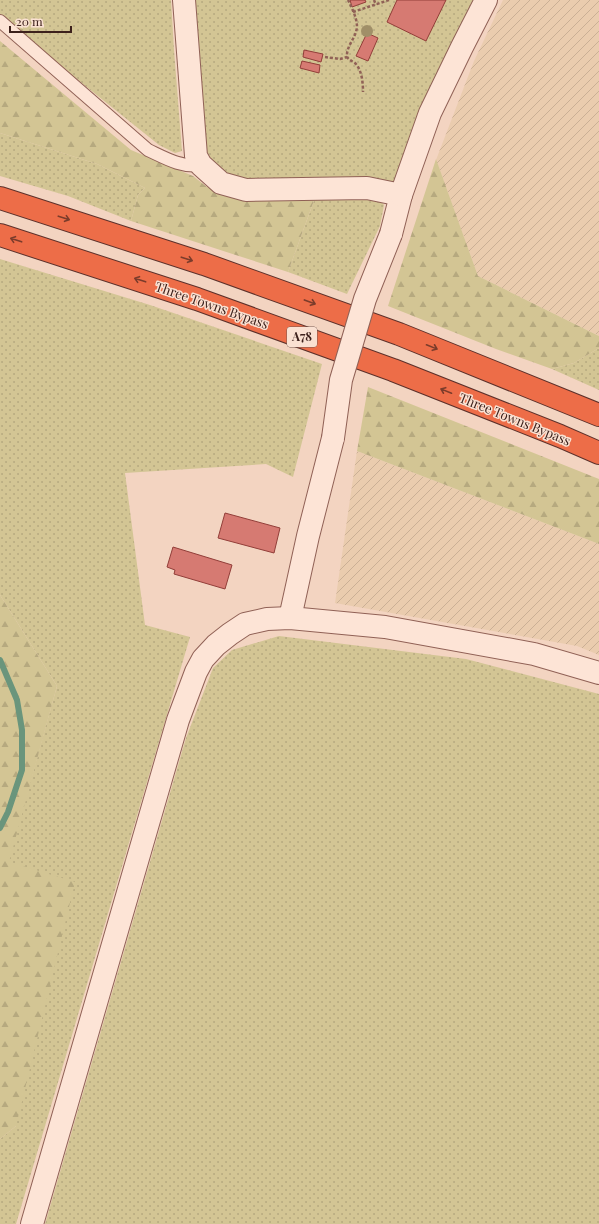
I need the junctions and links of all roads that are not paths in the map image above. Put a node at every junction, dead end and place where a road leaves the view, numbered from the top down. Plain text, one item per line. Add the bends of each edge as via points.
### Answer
1 (184, 0) edge
2 (486, 0) edge
3 (0, 21) edge
4 (201, 165) junction
5 (401, 195) junction
6 (0, 198) edge
7 (0, 235) edge
8 (599, 415) edge
9 (599, 453) edge
10 (290, 618) junction
11 (599, 673) edge
12 (32, 1224) edge

1 - 4 street via 196,156
2 - 5 street via 430,113
3 - 4 lane via 148,150 172,161 192,166
4 - 5 street via 221,183 246,190 367,188
5 - 10 street, bridge via 391,234 365,299 343,373 333,438
6 -> 8 highway via 204,264 399,334
9 -> 7 highway, Three Towns Bypass / A78 via 393,370 197,299
10 - 11 street via 385,627 534,654
10 - 12 street via 267,619 245,624 216,645 203,659 196,672 176,728

